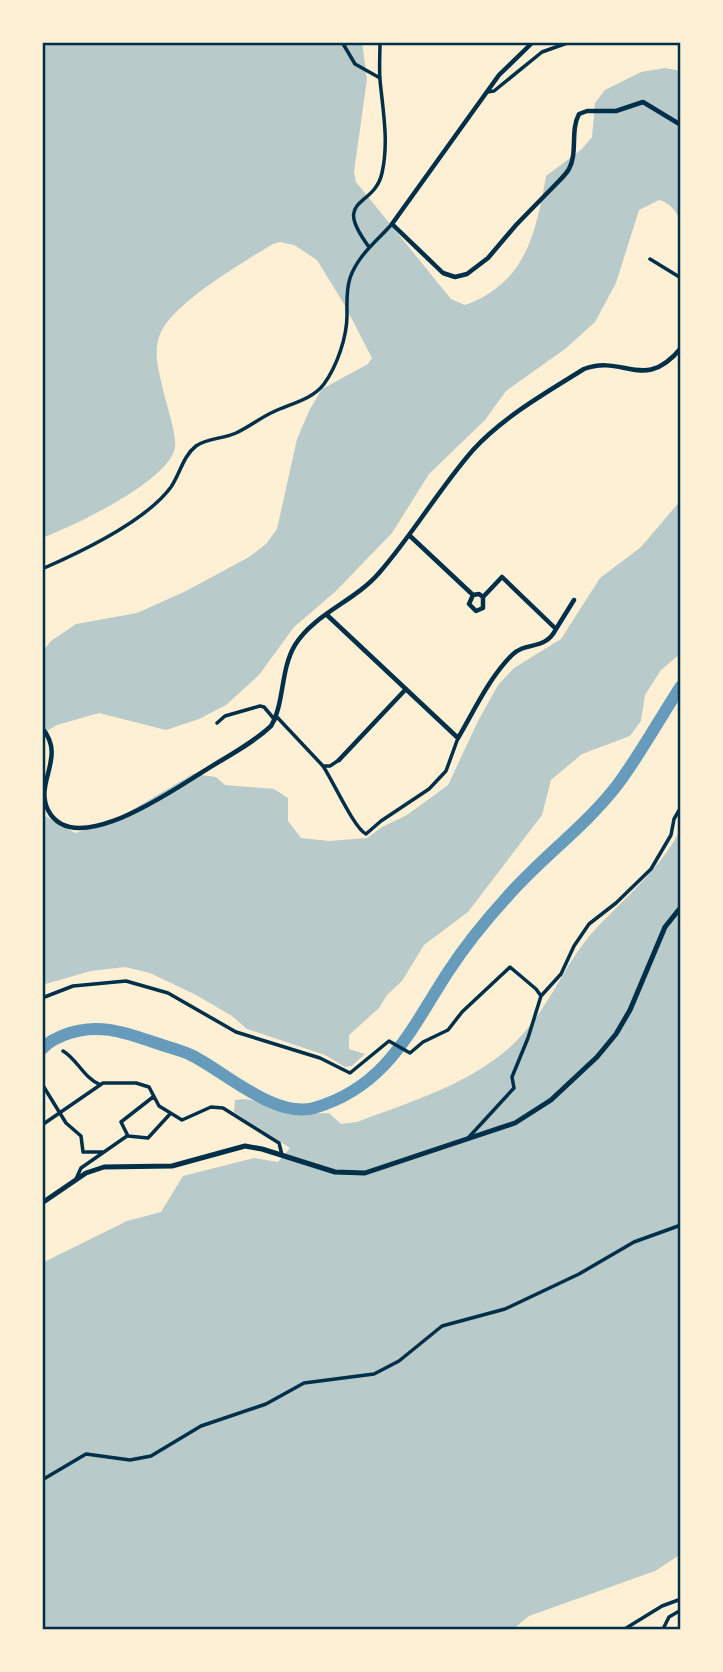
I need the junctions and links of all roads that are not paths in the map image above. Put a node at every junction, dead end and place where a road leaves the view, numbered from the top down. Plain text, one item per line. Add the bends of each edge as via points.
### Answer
1 (342, 42) edge
2 (380, 42) edge
3 (533, 42) edge
4 (570, 42) edge
5 (380, 78) junction
6 (487, 92) junction
7 (681, 125) edge
8 (392, 224) junction
9 (369, 247) junction
10 (650, 259) dead end
11 (681, 278) edge
12 (681, 348) edge
13 (409, 536) junction
14 (42, 569) edge
15 (473, 595) junction
16 (482, 597) junction
17 (574, 600) dead end
18 (327, 615) junction
19 (556, 629) junction
20 (406, 689) junction
21 (275, 718) junction
22 (217, 723) dead end
23 (42, 728) edge
24 (458, 738) junction
25 (339, 760) joint
26 (323, 766) junction
27 (681, 807) edge
28 (681, 907) edge
29 (541, 996) junction
30 (42, 998) edge
31 (63, 1051) dead end
32 (42, 1084) edge
33 (100, 1084) junction
34 (153, 1097) junction
35 (60, 1112) junction
36 (171, 1113) junction
37 (42, 1125) edge
38 (127, 1135) junction
39 (468, 1139) junction
40 (103, 1152) junction
41 (282, 1155) junction
42 (76, 1179) junction
43 (42, 1203) edge
44 (681, 1225) edge
45 (42, 1480) edge
46 (681, 1599) edge
47 (681, 1610) edge
48 (624, 1630) edge
49 (665, 1630) edge

1 - 5 street via 355,64
2 - 5 street
3 - 6 street
4 - 6 street via 542,52
5 - 9 street via 386,138 382,177 357,205 354,215 356,228
6 - 8 street
7 - 8 street via 643,102 616,111 579,114 568,170 488,258 467,274 443,273
8 - 9 street
9 - 14 street via 351,275 345,332 336,362 321,387 235,434 195,447 171,487 148,510
10 - 11 street
12 - 13 street via 671,361 653,370 599,365 584,369 517,413 472,451
13 - 15 street
13 - 18 street via 369,584
15 - 16 street
15 - 16 street via 469,604 476,611 484,608
16 - 19 street via 502,577
17 - 19 street
18 - 20 street
18 - 21 street via 303,634 290,653
19 - 24 street via 546,642 511,656
20 - 24 street
20 - 25 street
21 - 22 street via 260,706 225,716
21 - 23 street via 265,732 155,801 122,818 83,828 60,822 47,808 45,790 52,750
21 - 26 street
24 - 26 street via 446,771 429,789 366,834
25 - 26 street
27 - 29 street via 651,869 589,925 561,974
28 - 39 main road via 665,927 623,1023 597,1057 534,1112
29 - 30 street via 510,967 448,1030 410,1053 391,1041 350,1073 320,1058 236,1032 168,993 126,981 74,986
29 - 39 street via 512,1077 514,1088
31 - 33 street
32 - 35 street
33 - 34 street via 143,1085 151,1089
33 - 35 street
34 - 36 street
34 - 38 street via 121,1122
35 - 37 street
35 - 40 street via 81,1136 83,1152
36 - 38 street via 148,1138
36 - 41 street via 184,1120 211,1107 223,1108 279,1143
38 - 40 street
39 - 41 main road via 354,1174
40 - 42 street via 81,1168
41 - 42 main road via 246,1146 172,1166 104,1167
42 - 43 main road
44 - 45 street via 634,1242 505,1309 442,1326 400,1361 374,1374 304,1383 266,1404 201,1426 150,1456 130,1460 86,1454
46 - 48 street
47 - 49 street via 669,1617

